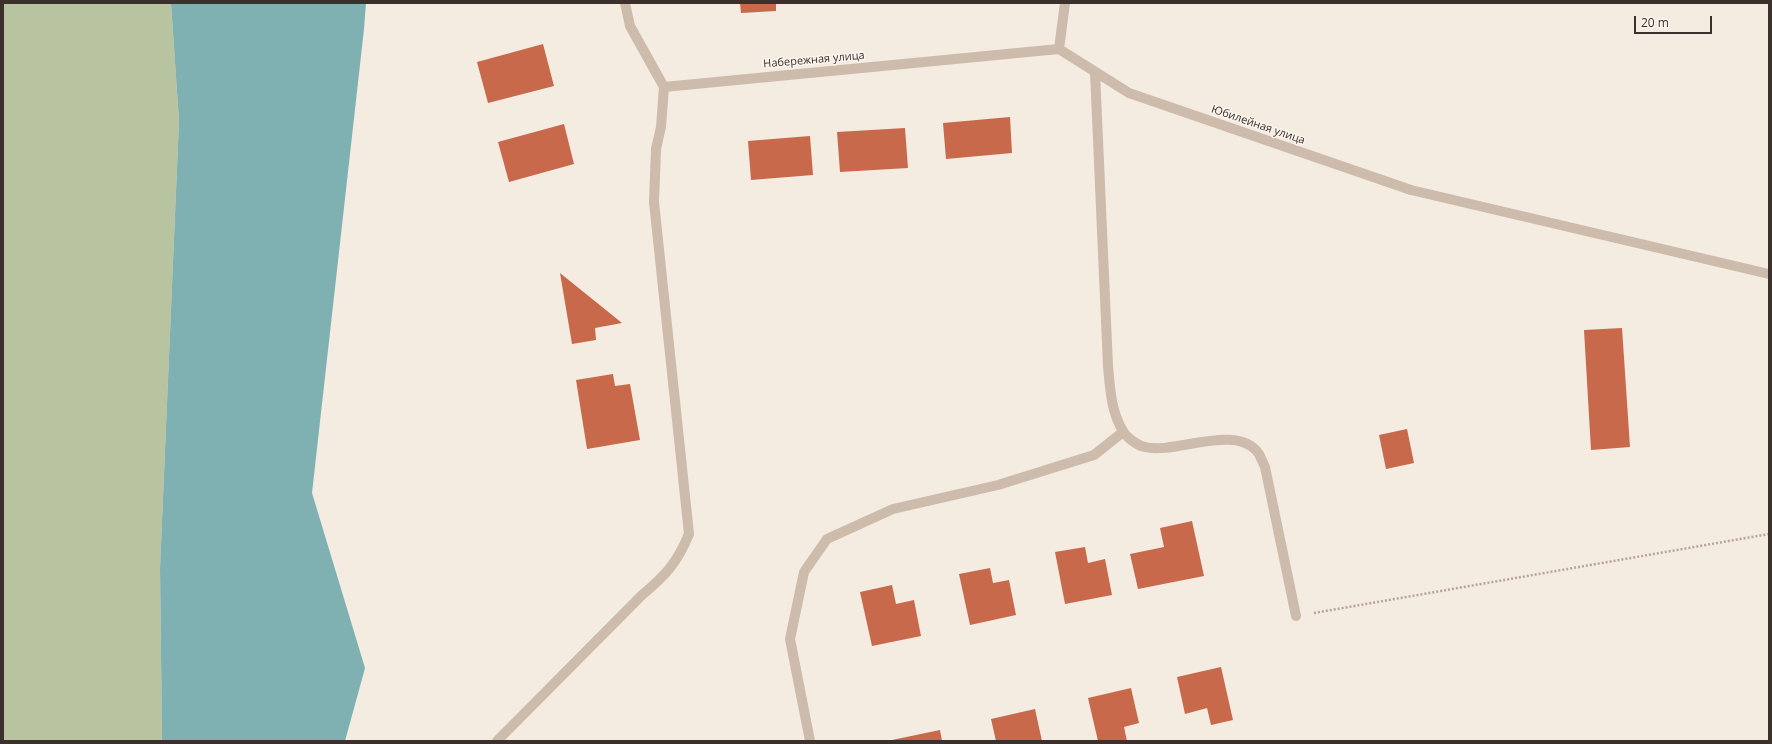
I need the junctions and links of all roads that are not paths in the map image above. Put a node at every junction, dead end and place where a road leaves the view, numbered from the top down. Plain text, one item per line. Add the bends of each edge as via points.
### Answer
1 (625, 3) edge
2 (1065, 3) edge
3 (1059, 49) junction
4 (1095, 72) junction
5 (664, 88) junction
6 (1769, 274) edge
7 (1123, 432) junction
8 (1296, 616) road end
9 (497, 741) edge
10 (810, 741) edge

1 - 5 street via 630,26
2 - 3 street
3 - 4 street, Юбилейная улица
3 - 5 street, Набережная улица
4 - 6 street, Юбилейная улица via 1129,93 1411,190
4 - 7 street via 1108,366 1111,396
5 - 9 street via 661,127 656,149 654,202 689,534 681,553 665,576 642,595
7 - 8 street via 1144,447 1158,448 1235,440 1248,444 1258,453 1265,467
7 - 10 street via 1094,455 998,485 894,509 827,539 804,572 790,639

